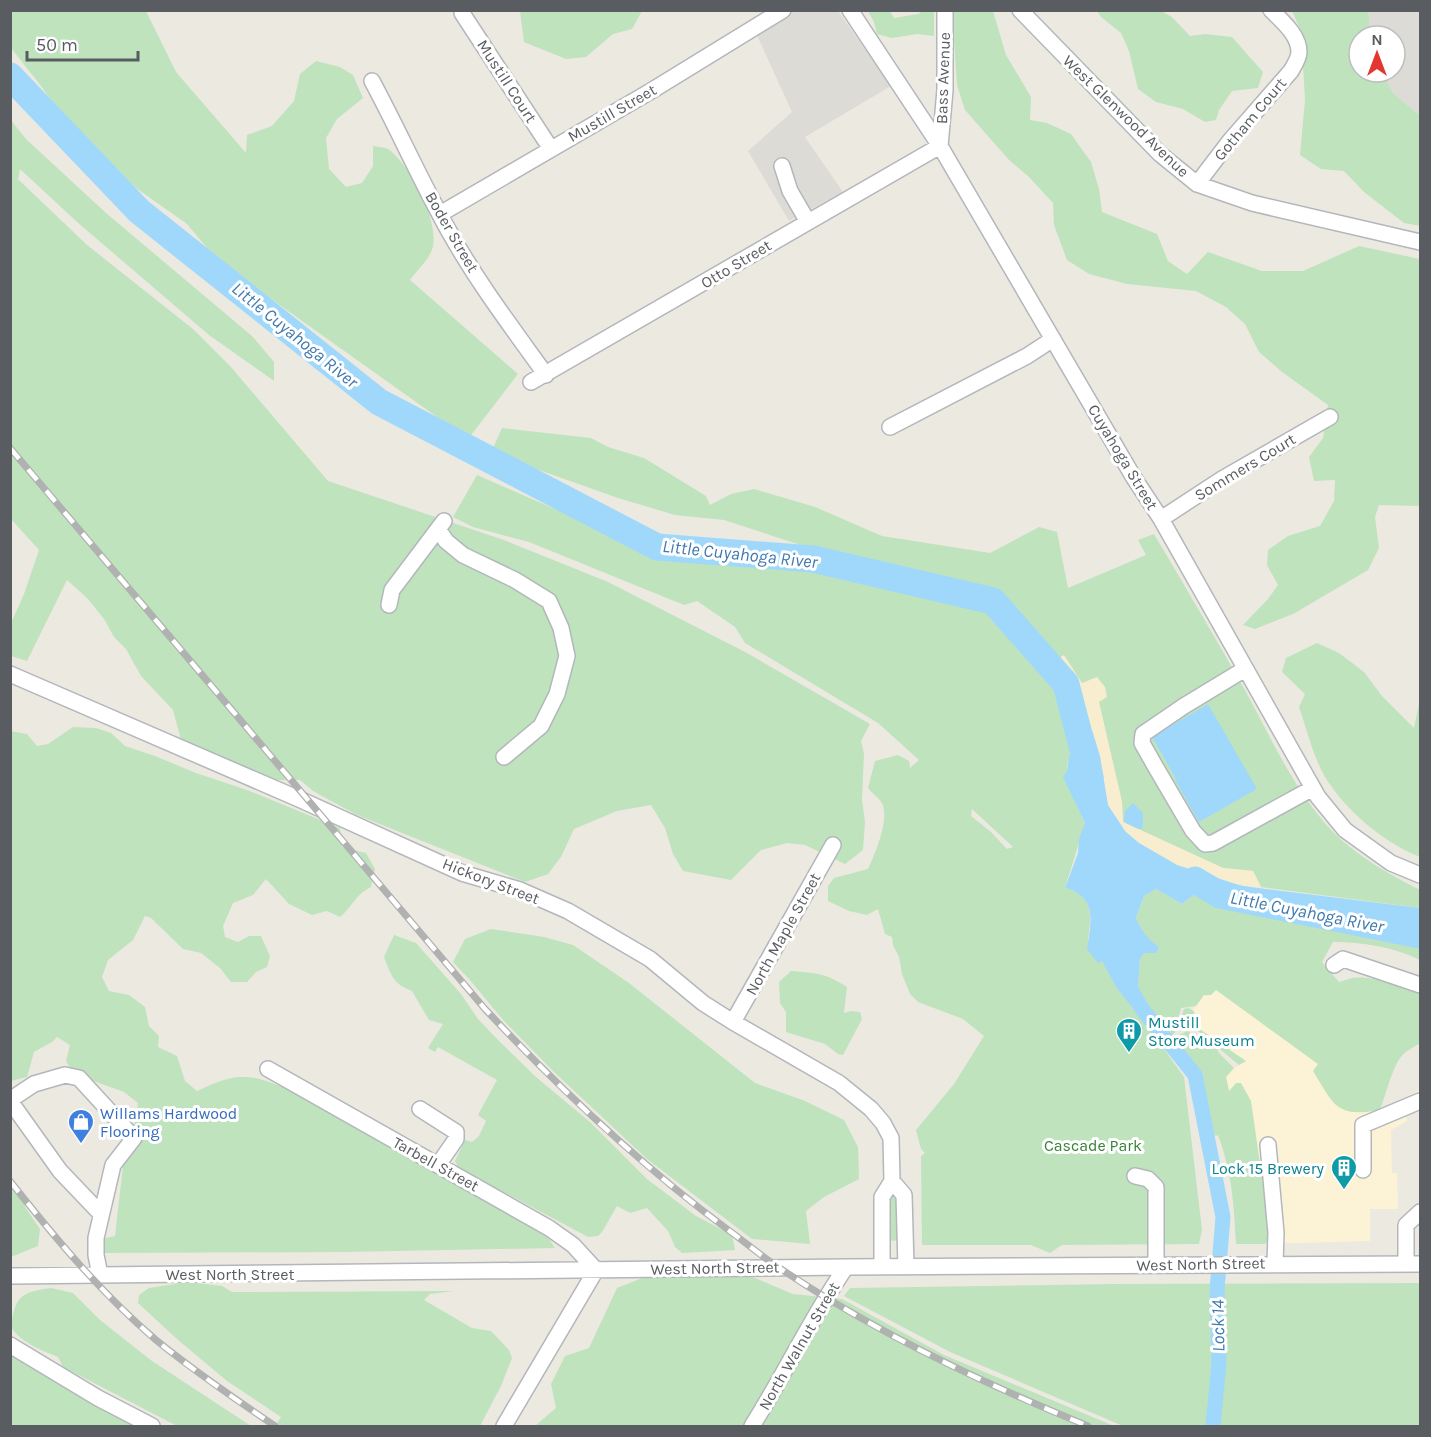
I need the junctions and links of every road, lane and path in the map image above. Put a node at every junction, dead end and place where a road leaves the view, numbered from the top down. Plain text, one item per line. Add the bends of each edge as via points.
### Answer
1 (783, 10) edge
2 (850, 10) edge
3 (945, 10) edge
4 (1020, 10) edge
5 (1271, 10) edge
6 (462, 14) dead end
7 (372, 81) dead end
8 (940, 146) junction
9 (551, 149) junction
10 (782, 166) dead end
11 (1197, 184) junction
12 (440, 214) junction
13 (808, 222) junction
14 (1420, 242) edge
15 (1053, 339) junction
16 (546, 375) junction
17 (531, 382) dead end
18 (1330, 417) dead end
19 (890, 428) dead end
20 (1161, 519) junction
21 (389, 605) dead end
22 (1245, 669) junction
23 (10, 674) edge
24 (504, 757) dead end
25 (1313, 788) junction
26 (833, 845) dead end
27 (1420, 875) edge
28 (1334, 965) dead end
29 (1420, 985) edge
30 (733, 1022) junction
31 (268, 1069) dead end
32 (10, 1100) edge
33 (1420, 1101) edge
34 (420, 1108) dead end
35 (1268, 1145) dead end
36 (438, 1165) junction
37 (1363, 1170) dead end
38 (1135, 1176) dead end
39 (892, 1181) junction
40 (1420, 1212) edge
41 (101, 1214) junction
42 (1275, 1264) junction
43 (1413, 1264) edge
44 (1156, 1265) junction
45 (846, 1267) junction
46 (882, 1267) junction
47 (906, 1267) junction
48 (596, 1270) junction
49 (100, 1275) junction
50 (11, 1276) edge
51 (10, 1345) edge
52 (152, 1426) edge
53 (504, 1426) edge
54 (752, 1426) edge

1 - 9 street, Mustill Street
2 - 8 street, Cuyahoga Street
3 - 8 street, Bass Avenue
4 - 11 street, West Glenwood Avenue via 1160,154
5 - 11 street, Gotham Court via 1294,37 1299,51 1291,71
6 - 9 street, Mustill Court
7 - 12 street, Boder Street
8 - 13 street, Otto Street
8 - 15 street, Cuyahoga Street
9 - 12 street, Mustill Street
10 - 13 street via 790,191
11 - 14 street, West Glenwood Avenue via 1252,203
12 - 16 street, Boder Street via 492,299
13 - 16 street, Otto Street
15 - 19 street
15 - 20 street, Cuyahoga Street
16 - 17 street, Otto Street
18 - 20 street, Sommers Court
20 - 22 street, Cuyahoga Street
21 - 24 street via 392,590 441,525 446,541 463,555 549,601 561,628 567,656 557,694 541,726
22 - 25 street, Cuyahoga Street
22 - 25 street via 1143,734 1142,743 1193,831 1205,844
23 - 30 street, Hickory Street via 462,873 520,890 568,911 650,959 703,1003
25 - 27 street, Cuyahoga Street via 1345,830 1391,863
26 - 30 street, North Maple Street
28 - 29 street via 1343,959
30 - 39 street, Hickory Street via 839,1083 871,1109 891,1138
31 - 36 street, Tarbell Street
32 - 41 street via 60,1171
32 - 41 street via 34,1084 65,1075 79,1078 134,1138 113,1165
33 - 37 street via 1363,1125
34 - 36 street via 456,1132 456,1139
35 - 42 street
36 - 48 street, Tarbell Street via 549,1228 573,1245
38 - 44 street via 1148,1179 1156,1187
39 - 46 street, Hickory Street via 882,1197
39 - 47 street, Hickory Street via 904,1195
40 - 43 street via 1406,1226
41 - 49 street via 96,1238
42 - 43 street, West North Street
42 - 44 street, West North Street
44 - 47 street, West North Street
45 - 46 street, West North Street
45 - 48 street, West North Street
45 - 54 street, North Walnut Street
46 - 47 street, West North Street
48 - 49 street, West North Street
48 - 53 street
49 - 50 street, West North Street
51 - 52 street

